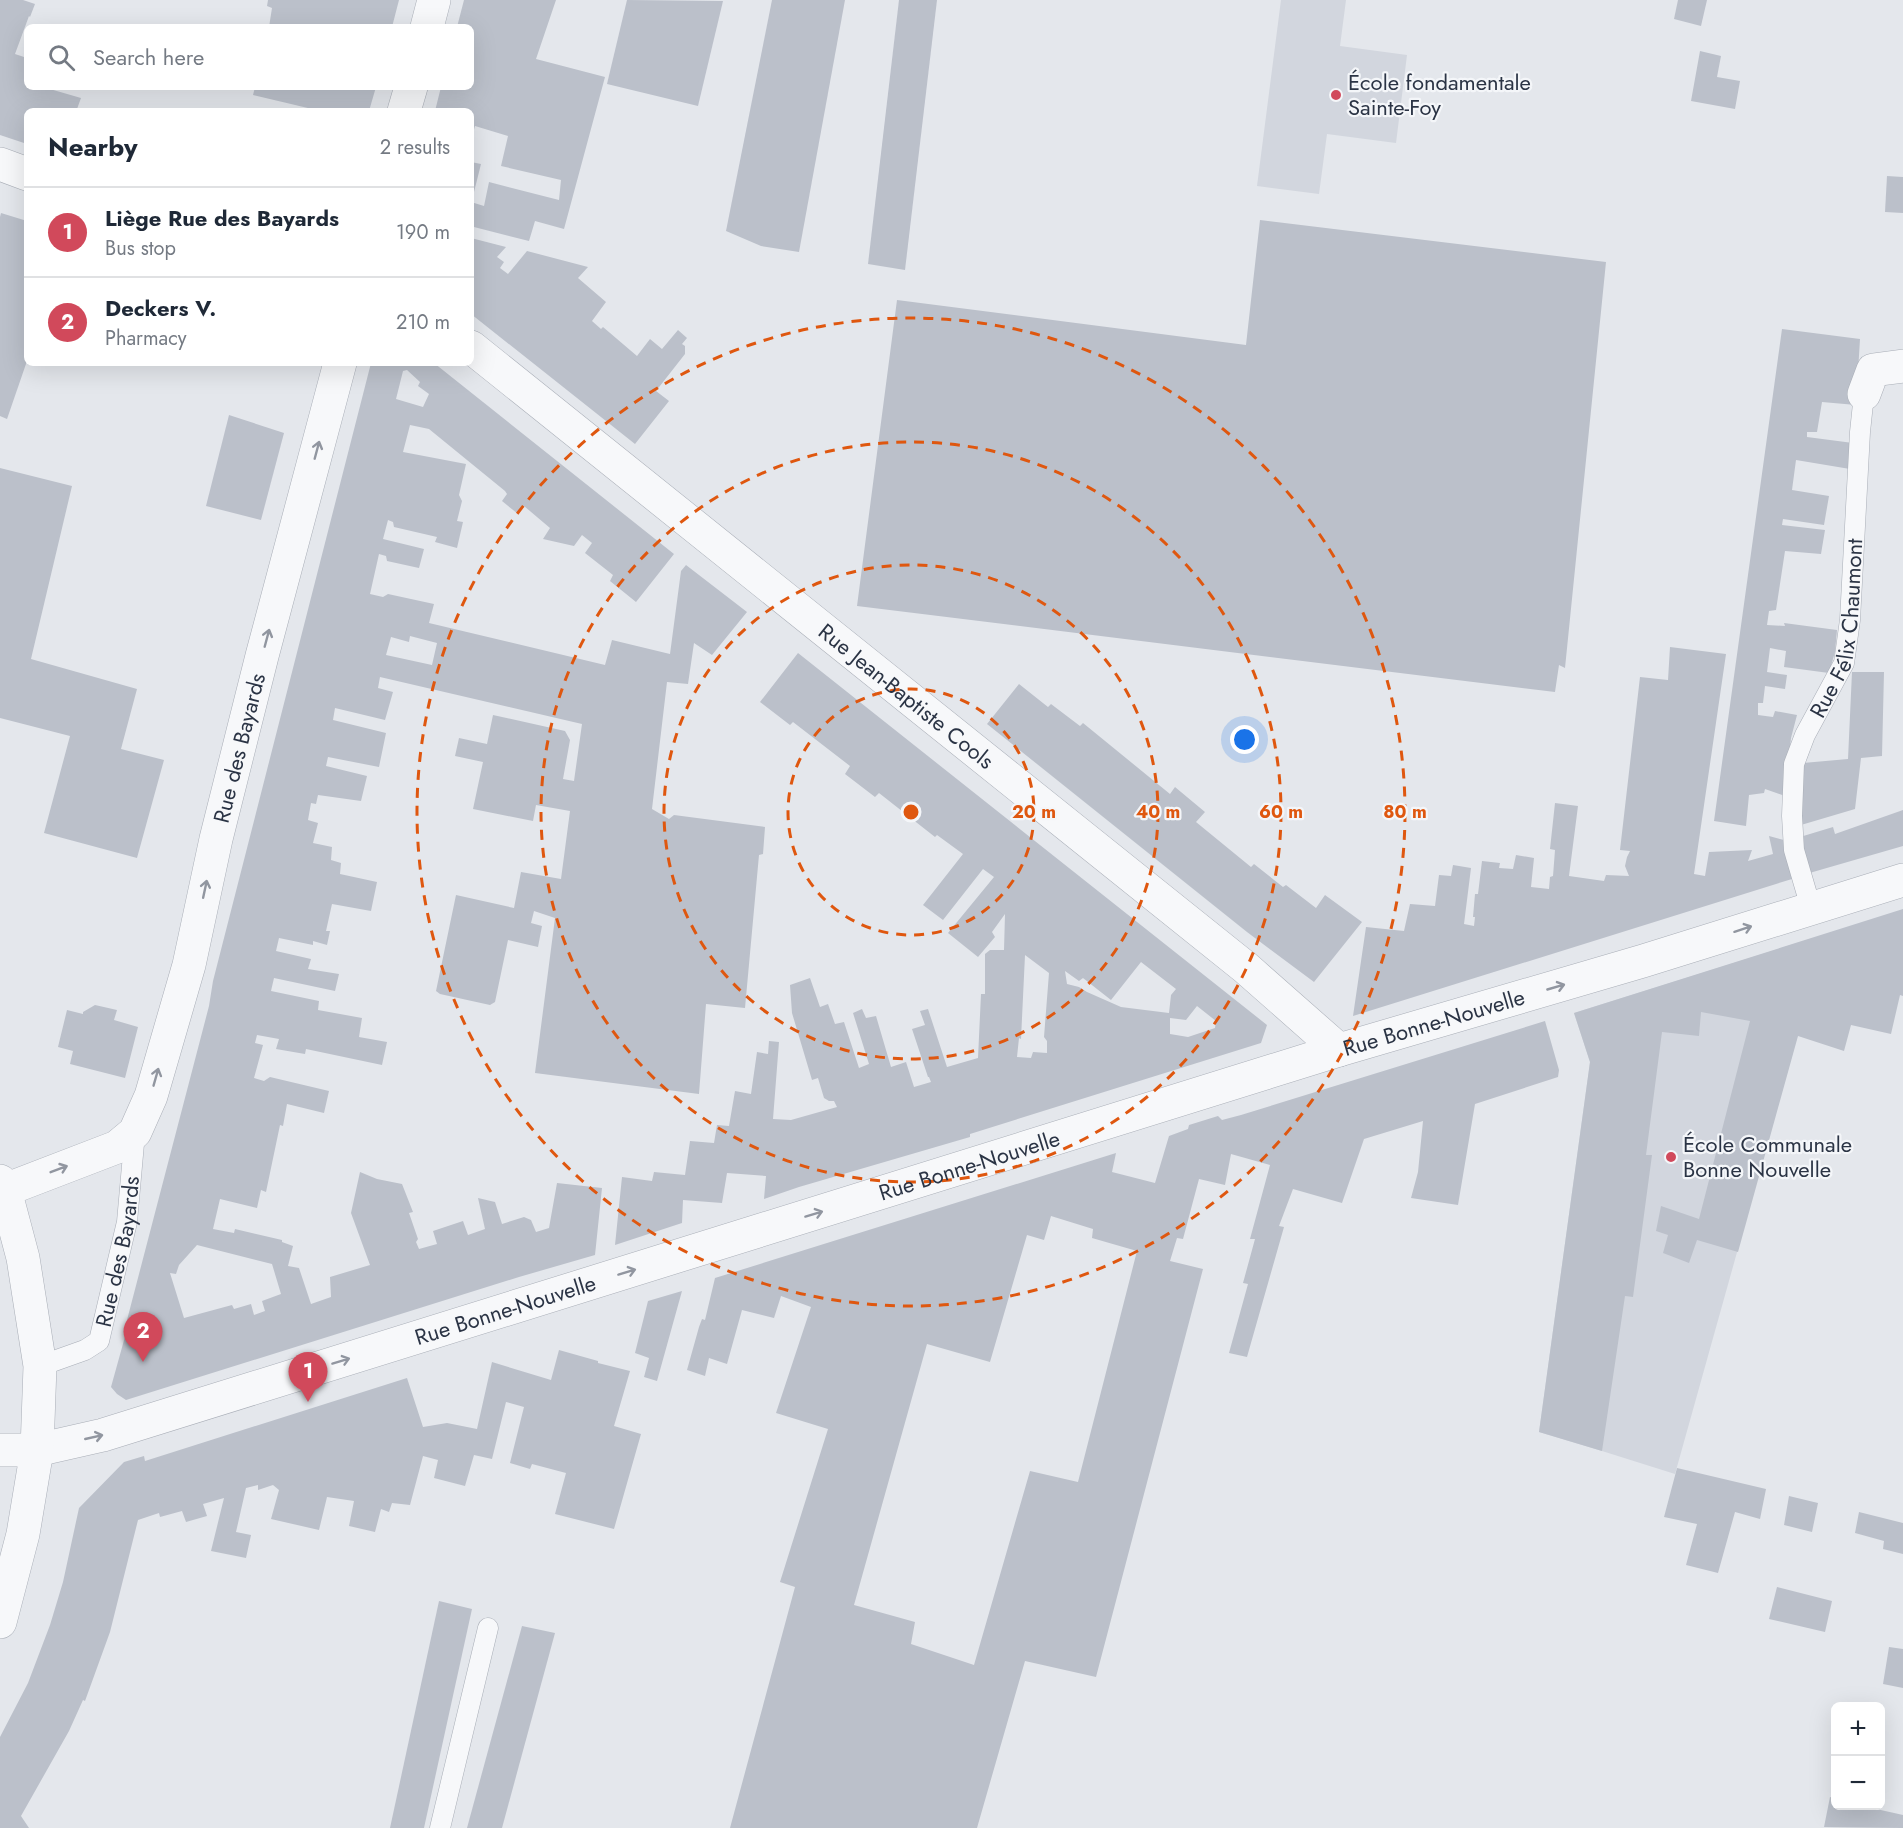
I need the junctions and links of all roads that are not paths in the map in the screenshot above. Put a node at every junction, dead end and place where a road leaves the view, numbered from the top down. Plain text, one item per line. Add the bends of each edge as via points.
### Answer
1 (434, 0) edge
2 (428, 24) edge
3 (410, 90) edge
4 (405, 108) edge
5 (0, 164) edge
6 (24, 173) edge
7 (474, 349) edge
8 (339, 366) edge
9 (1903, 366) edge
10 (1864, 394) joint
11 (1903, 880) edge
12 (1812, 908) junction
13 (1339, 1050) junction
14 (135, 1132) junction
15 (2, 1185) edge
16 (40, 1366) junction
17 (0, 1450) edge
18 (37, 1450) junction
19 (0, 1622) edge
20 (488, 1628) dead end
21 (440, 1828) edge

1 - 2 street
3 - 4 street
5 - 6 street
7 - 13 street, Rue Jean-Baptiste Cools via 1246,968
14 -> 8 street, Rue des Bayards via 151,1096 189,965 225,805
9 - 10 street, Rue Félix Chaumont via 1874,370
10 - 12 lane, Rue Félix Chaumont via 1844,663 1805,735 1794,764 1794,850
11 - 12 street, Rue Bonne-Nouvelle
13 -> 12 street, Rue Bonne-Nouvelle
18 -> 13 street, Rue Bonne-Nouvelle via 114,1432
15 -> 14 street, Rue des Bayards via 117,1147
14 - 16 lane, Rue des Bayards via 127,1222 99,1341
15 - 16 street, Rue des Bayards via 23,1258
16 - 18 street, Rue des Bayards
17 - 18 street, Rue Bonne-Nouvelle
18 - 19 street, Rue des Bayards via 23,1534
20 - 21 lane

